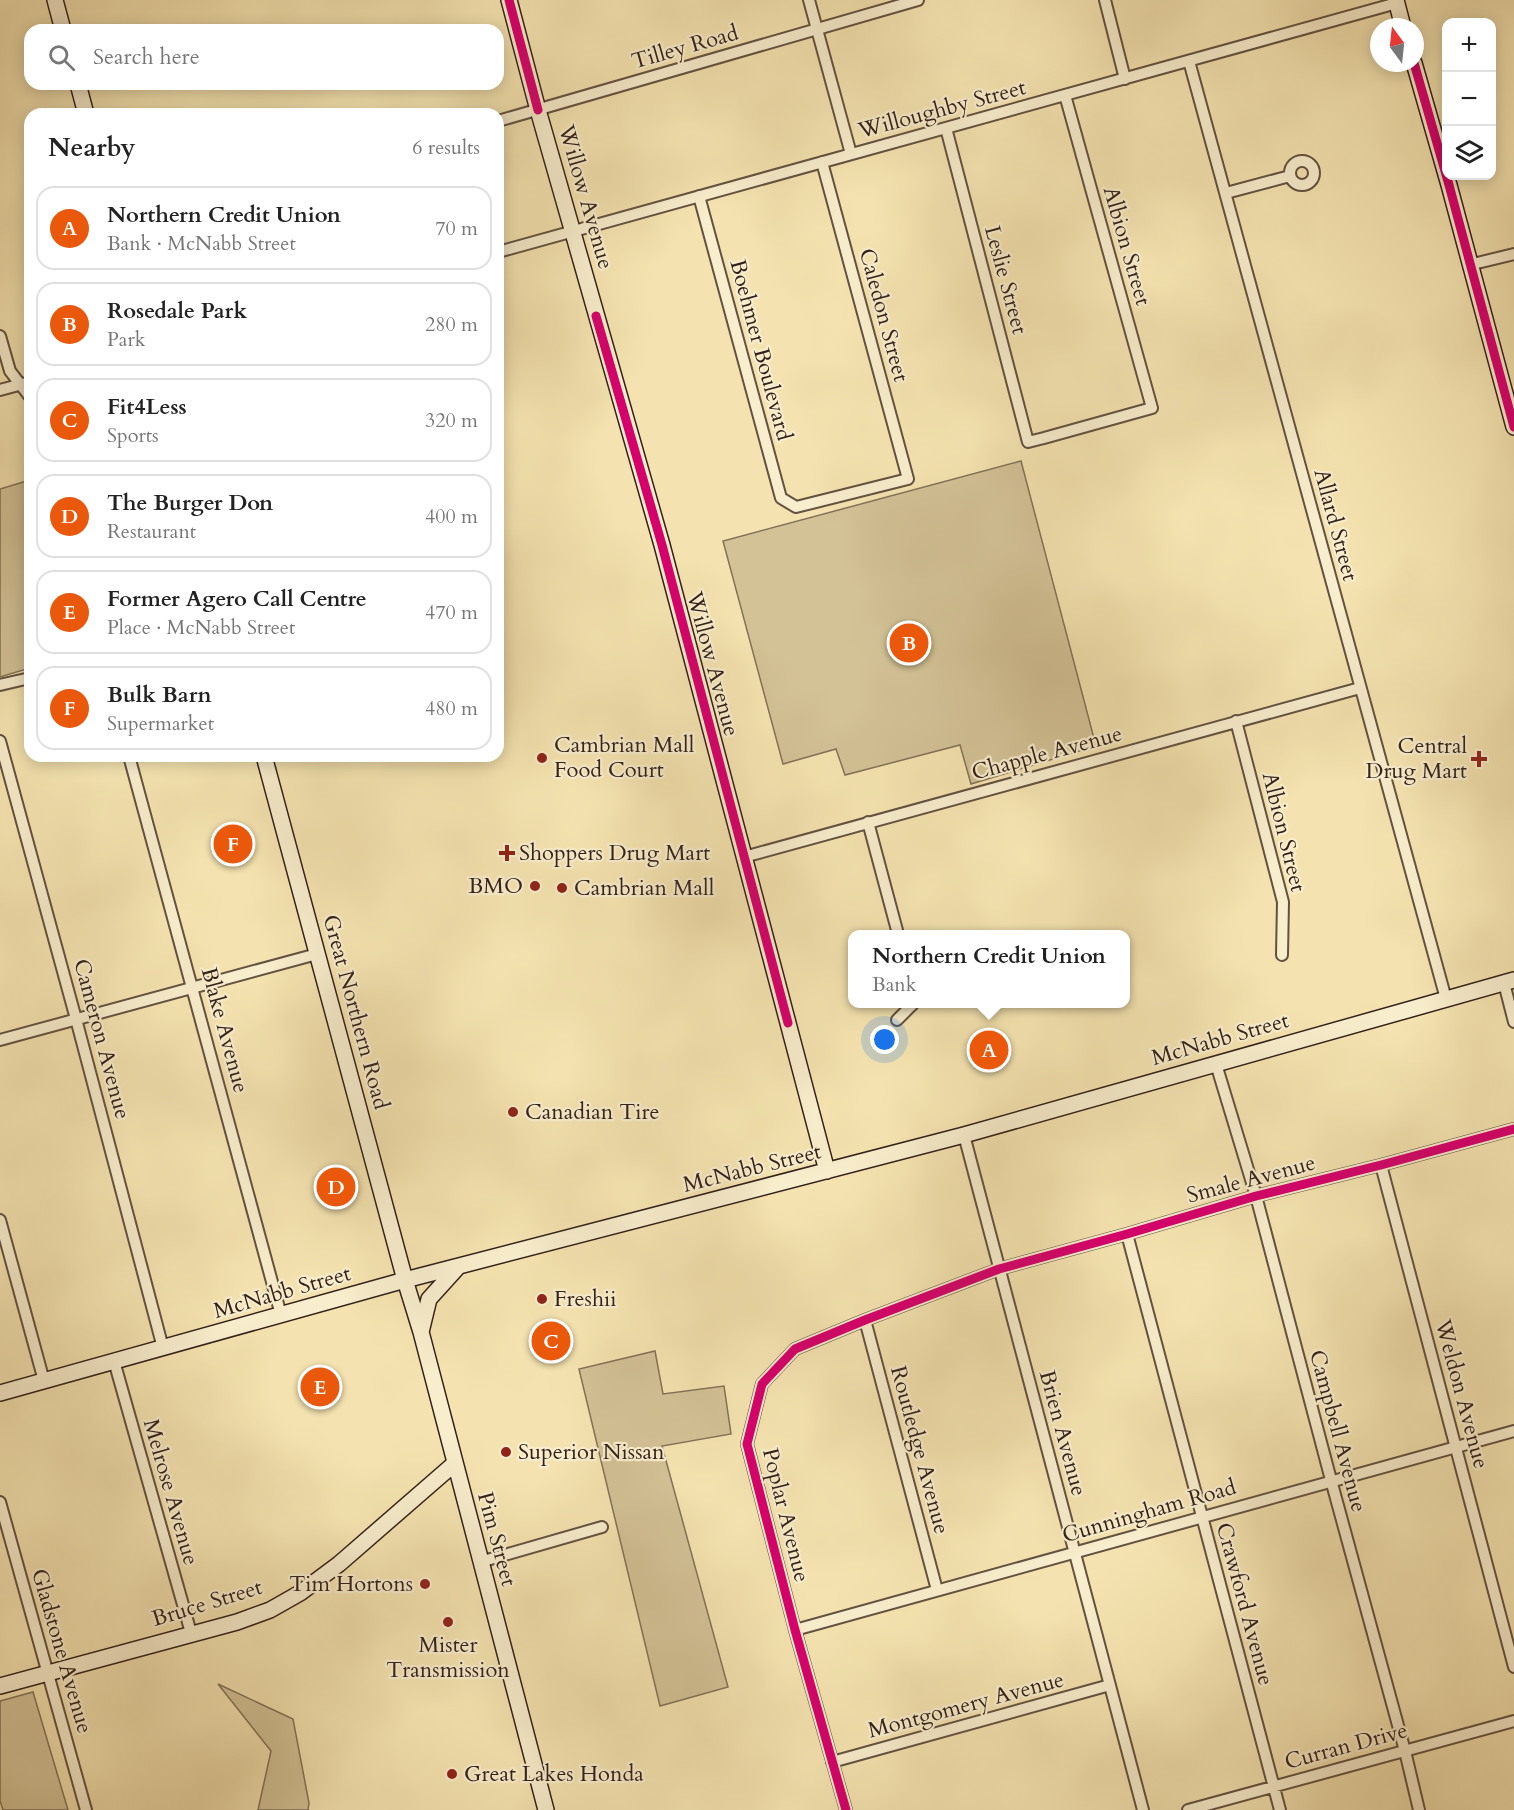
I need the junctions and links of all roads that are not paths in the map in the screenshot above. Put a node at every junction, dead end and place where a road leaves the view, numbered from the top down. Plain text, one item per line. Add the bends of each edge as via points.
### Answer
1 (55, 0) edge
2 (509, 0) edge
3 (809, 0) edge
4 (918, 0) edge
5 (1105, 0) edge
6 (1396, 2) edge
7 (1401, 18) edge
8 (61, 24) edge
9 (817, 28) junction
10 (1189, 61) junction
11 (1417, 72) edge
12 (1125, 79) junction
13 (80, 90) edge
14 (1065, 95) junction
15 (84, 108) edge
16 (538, 110) junction
17 (504, 119) edge
18 (946, 128) junction
19 (851, 154) junction
20 (822, 162) junction
21 (1290, 176) dead end
22 (1226, 193) junction
23 (699, 196) junction
24 (573, 232) junction
25 (504, 250) edge
26 (1514, 254) edge
27 (1469, 265) junction
28 (0, 336) edge
29 (24, 382) edge
30 (24, 383) edge
31 (0, 390) edge
32 (1514, 427) edge
33 (1028, 442) joint
34 (796, 507) joint
35 (24, 679) edge
36 (0, 685) edge
37 (1360, 688) junction
38 (1236, 721) junction
39 (0, 741) edge
40 (131, 762) edge
41 (266, 762) edge
42 (868, 822) junction
43 (744, 856) junction
44 (897, 930) edge
45 (318, 954) junction
46 (1282, 955) dead end
47 (1509, 982) edge
48 (193, 987) junction
49 (1446, 999) junction
50 (909, 1008) edge
51 (76, 1019) junction
52 (897, 1020) dead end
53 (1514, 1022) edge
54 (0, 1040) edge
55 (1216, 1064) junction
56 (1514, 1130) edge
57 (964, 1135) junction
58 (1381, 1165) junction
59 (828, 1172) junction
60 (1256, 1196) junction
61 (0, 1220) edge
62 (1127, 1234) junction
63 (458, 1267) junction
64 (999, 1269) junction
65 (405, 1280) junction
66 (281, 1315) junction
67 (865, 1320) junction
68 (421, 1332) junction
69 (163, 1348) junction
70 (114, 1361) junction
71 (44, 1381) junction
72 (0, 1393) edge
73 (1514, 1431) edge
74 (1456, 1446) junction
75 (454, 1464) junction
76 (1331, 1480) junction
77 (0, 1502) edge
78 (1201, 1516) junction
79 (602, 1527) dead end
80 (1076, 1552) junction
81 (480, 1562) junction
82 (937, 1590) junction
83 (795, 1630) junction
84 (191, 1633) junction
85 (1514, 1667) edge
86 (47, 1673) junction
87 (1110, 1685) junction
88 (0, 1686) edge
89 (1514, 1721) edge
90 (1405, 1751) junction
91 (832, 1762) junction
92 (1274, 1786) junction
93 (86, 1810) edge
94 (546, 1810) edge
95 (846, 1810) edge
96 (1143, 1810) edge
97 (1188, 1810) edge
98 (1280, 1810) edge
99 (1419, 1810) edge

1 - 8 main road
2 - 16 main road, Willow Avenue
3 - 9 street
4 - 9 street, Tilley Road
5 - 12 street
6 - 7 main road
6 - 10 street, Willoughby Street
9 - 16 street, Tilley Road
9 - 19 street
10 - 12 street, Willoughby Street
10 - 22 street, Allard Street
11 - 27 main road
12 - 14 street, Willoughby Street
13 - 15 main road
14 - 18 street, Willoughby Street
14 - 33 street, Albion Street via 1152,408
16 - 17 street, Tilley Road
16 - 24 main road, Willow Avenue
18 - 19 street, Willoughby Street
18 - 33 street, Leslie Street
19 - 20 street, Willoughby Street
20 - 23 street, Willoughby Street
20 - 34 street, Caledon Street via 908,478
21 - 22 street
22 - 37 street, Allard Street
23 - 24 street, Willoughby Street
23 - 34 street, Boehmer Boulevard via 781,498
24 - 25 street, Willoughby Street
24 - 43 main road, Willow Avenue via 662,545
26 - 27 street
27 - 32 main road
28 - 29 street via 10,372
30 - 31 street
35 - 36 street
37 - 38 street, Chapple Avenue
37 - 49 street, Allard Street
38 - 42 street, Chapple Avenue
38 - 46 street, Albion Street via 1283,902
39 - 51 street, Cameron Avenue
40 - 48 street, Blake Avenue
41 - 45 main road, Great Northern Road
42 - 43 street, Chapple Avenue
42 - 44 street
43 - 59 main road, Willow Avenue
45 - 48 street
45 - 65 main road, Great Northern Road
47 - 49 main road, McNabb Street
47 - 53 street
48 - 51 street
48 - 66 street, Blake Avenue
49 - 55 main road, McNabb Street
50 - 52 street
51 - 54 street
51 - 69 street, Cameron Avenue
55 - 57 main road, McNabb Street
55 - 60 street, Campbell Avenue
56 - 58 street, Smale Avenue
57 - 59 main road, McNabb Street
57 - 64 street, Brien Avenue
58 - 60 street, Smale Avenue
58 - 74 street, Weldon Avenue
59 - 63 main road, McNabb Street
60 - 62 street, Smale Avenue
60 - 76 street, Campbell Avenue
61 - 71 street
62 - 64 street, Smale Avenue
62 - 78 street, Crawford Avenue
63 - 65 main road, McNabb Street
63 - 68 main road via 429,1299
64 - 67 street, Poplar Avenue
64 - 80 street, Brien Avenue
65 - 66 main road, McNabb Street
65 - 68 main road, Pim Street
66 - 69 main road, McNabb Street
67 - 82 street, Routledge Avenue
67 - 83 street, Poplar Avenue via 795,1349 778,1366 762,1384 747,1444
68 - 75 main road, Pim Street
69 - 70 main road, McNabb Street
70 - 71 main road, McNabb Street
70 - 84 street, Melrose Avenue
71 - 72 main road, McNabb Street
73 - 74 street, Cunningham Road
74 - 76 street, Cunningham Road
74 - 85 street, Weldon Avenue
75 - 81 main road, Pim Street
75 - 84 main road, Bruce Street via 300,1593 270,1610
76 - 78 street, Cunningham Road
76 - 90 street, Campbell Avenue
77 - 86 street, Gladstone Avenue
78 - 80 street, Cunningham Road
78 - 92 street, Crawford Avenue
79 - 81 street
80 - 82 street, Cunningham Road
80 - 87 street, Brien Avenue
81 - 94 main road, Pim Street
82 - 83 street, Cunningham Road
83 - 91 street, Poplar Avenue
84 - 86 main road, Bruce Street
86 - 88 main road, Bruce Street
86 - 93 street, Gladstone Avenue
87 - 91 street, Montgomery Avenue
87 - 96 street, Brien Avenue
89 - 90 street, Curran Drive
90 - 92 street, Curran Drive
90 - 99 street, Campbell Avenue
91 - 95 street, Poplar Avenue
92 - 97 street, Curran Drive
92 - 98 street, Crawford Avenue

